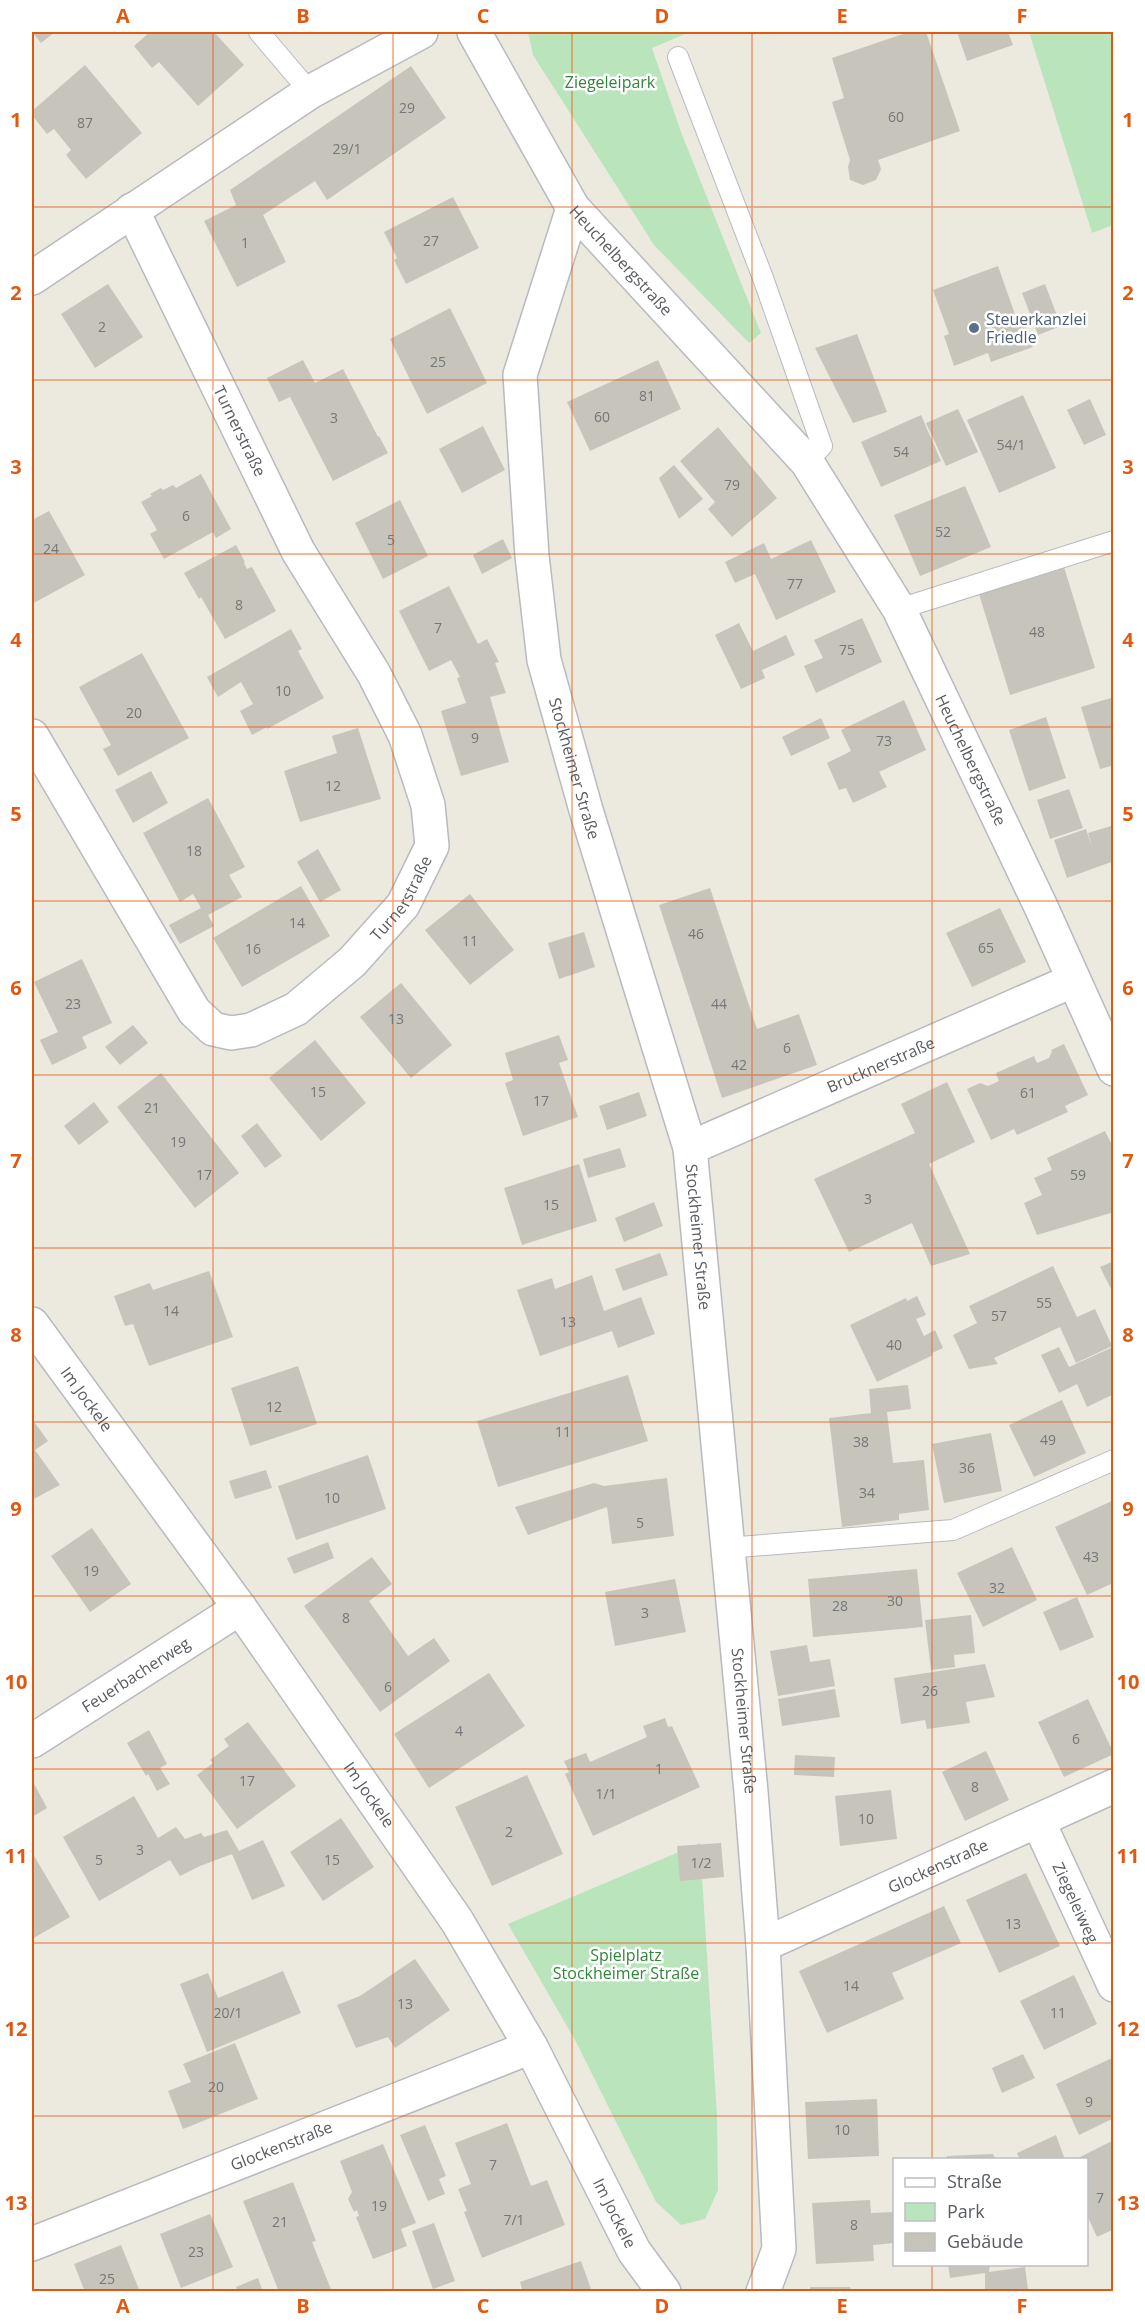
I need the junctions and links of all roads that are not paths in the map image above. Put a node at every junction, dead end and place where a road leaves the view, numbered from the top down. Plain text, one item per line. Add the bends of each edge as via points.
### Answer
1 (259, 32) edge
2 (421, 32) edge
3 (474, 32) edge
4 (678, 57) dead end
5 (310, 92) junction
6 (573, 208) junction
7 (132, 210) junction
8 (32, 278) edge
9 (807, 462) junction
10 (1113, 541) edge
11 (899, 609) junction
12 (32, 736) edge
13 (1072, 981) junction
14 (1113, 1069) edge
15 (690, 1148) junction
16 (32, 1324) edge
17 (1113, 1460) edge
18 (726, 1548) junction
19 (240, 1608) junction
20 (32, 1740) edge
21 (1113, 1786) edge
22 (1038, 1821) junction
23 (763, 1945) junction
24 (1113, 1984) edge
25 (531, 2047) junction
26 (32, 2244) edge
27 (664, 2292) edge
28 (763, 2292) edge

1 - 5 lane
2 - 5 street
3 - 6 street, Heuchelbergstraße
4 - 9 lane via 822,446
5 - 7 street
6 - 9 street, Heuchelbergstraße
6 - 15 street, Stockheimer Straße via 520,375 532,556 543,649 586,810
7 - 8 street
7 - 12 street, Turnerstraße via 298,551 374,674 405,735 428,805 432,846 403,905 352,962 296,1009 251,1030 231,1033 213,1029 194,1011
9 - 11 street, Heuchelbergstraße
10 - 11 lane
11 - 13 street, Heuchelbergstraße via 1042,909
13 - 14 street, Heuchelbergstraße
13 - 15 street, Brucknerstraße
15 - 18 street, Stockheimer Straße
16 - 19 street, Im Jockele
17 - 18 lane via 953,1530
18 - 23 street, Stockheimer Straße
19 - 20 street, Feuerbacherweg
19 - 25 street, Im Jockele via 457,1921
21 - 22 street, Glockenstraße
22 - 23 street, Glockenstraße
22 - 24 street, Ziegeleiweg
23 - 28 street, Stockheimer Straße via 779,2249
25 - 26 street, Glockenstraße
25 - 27 street, Im Jockele via 634,2251

